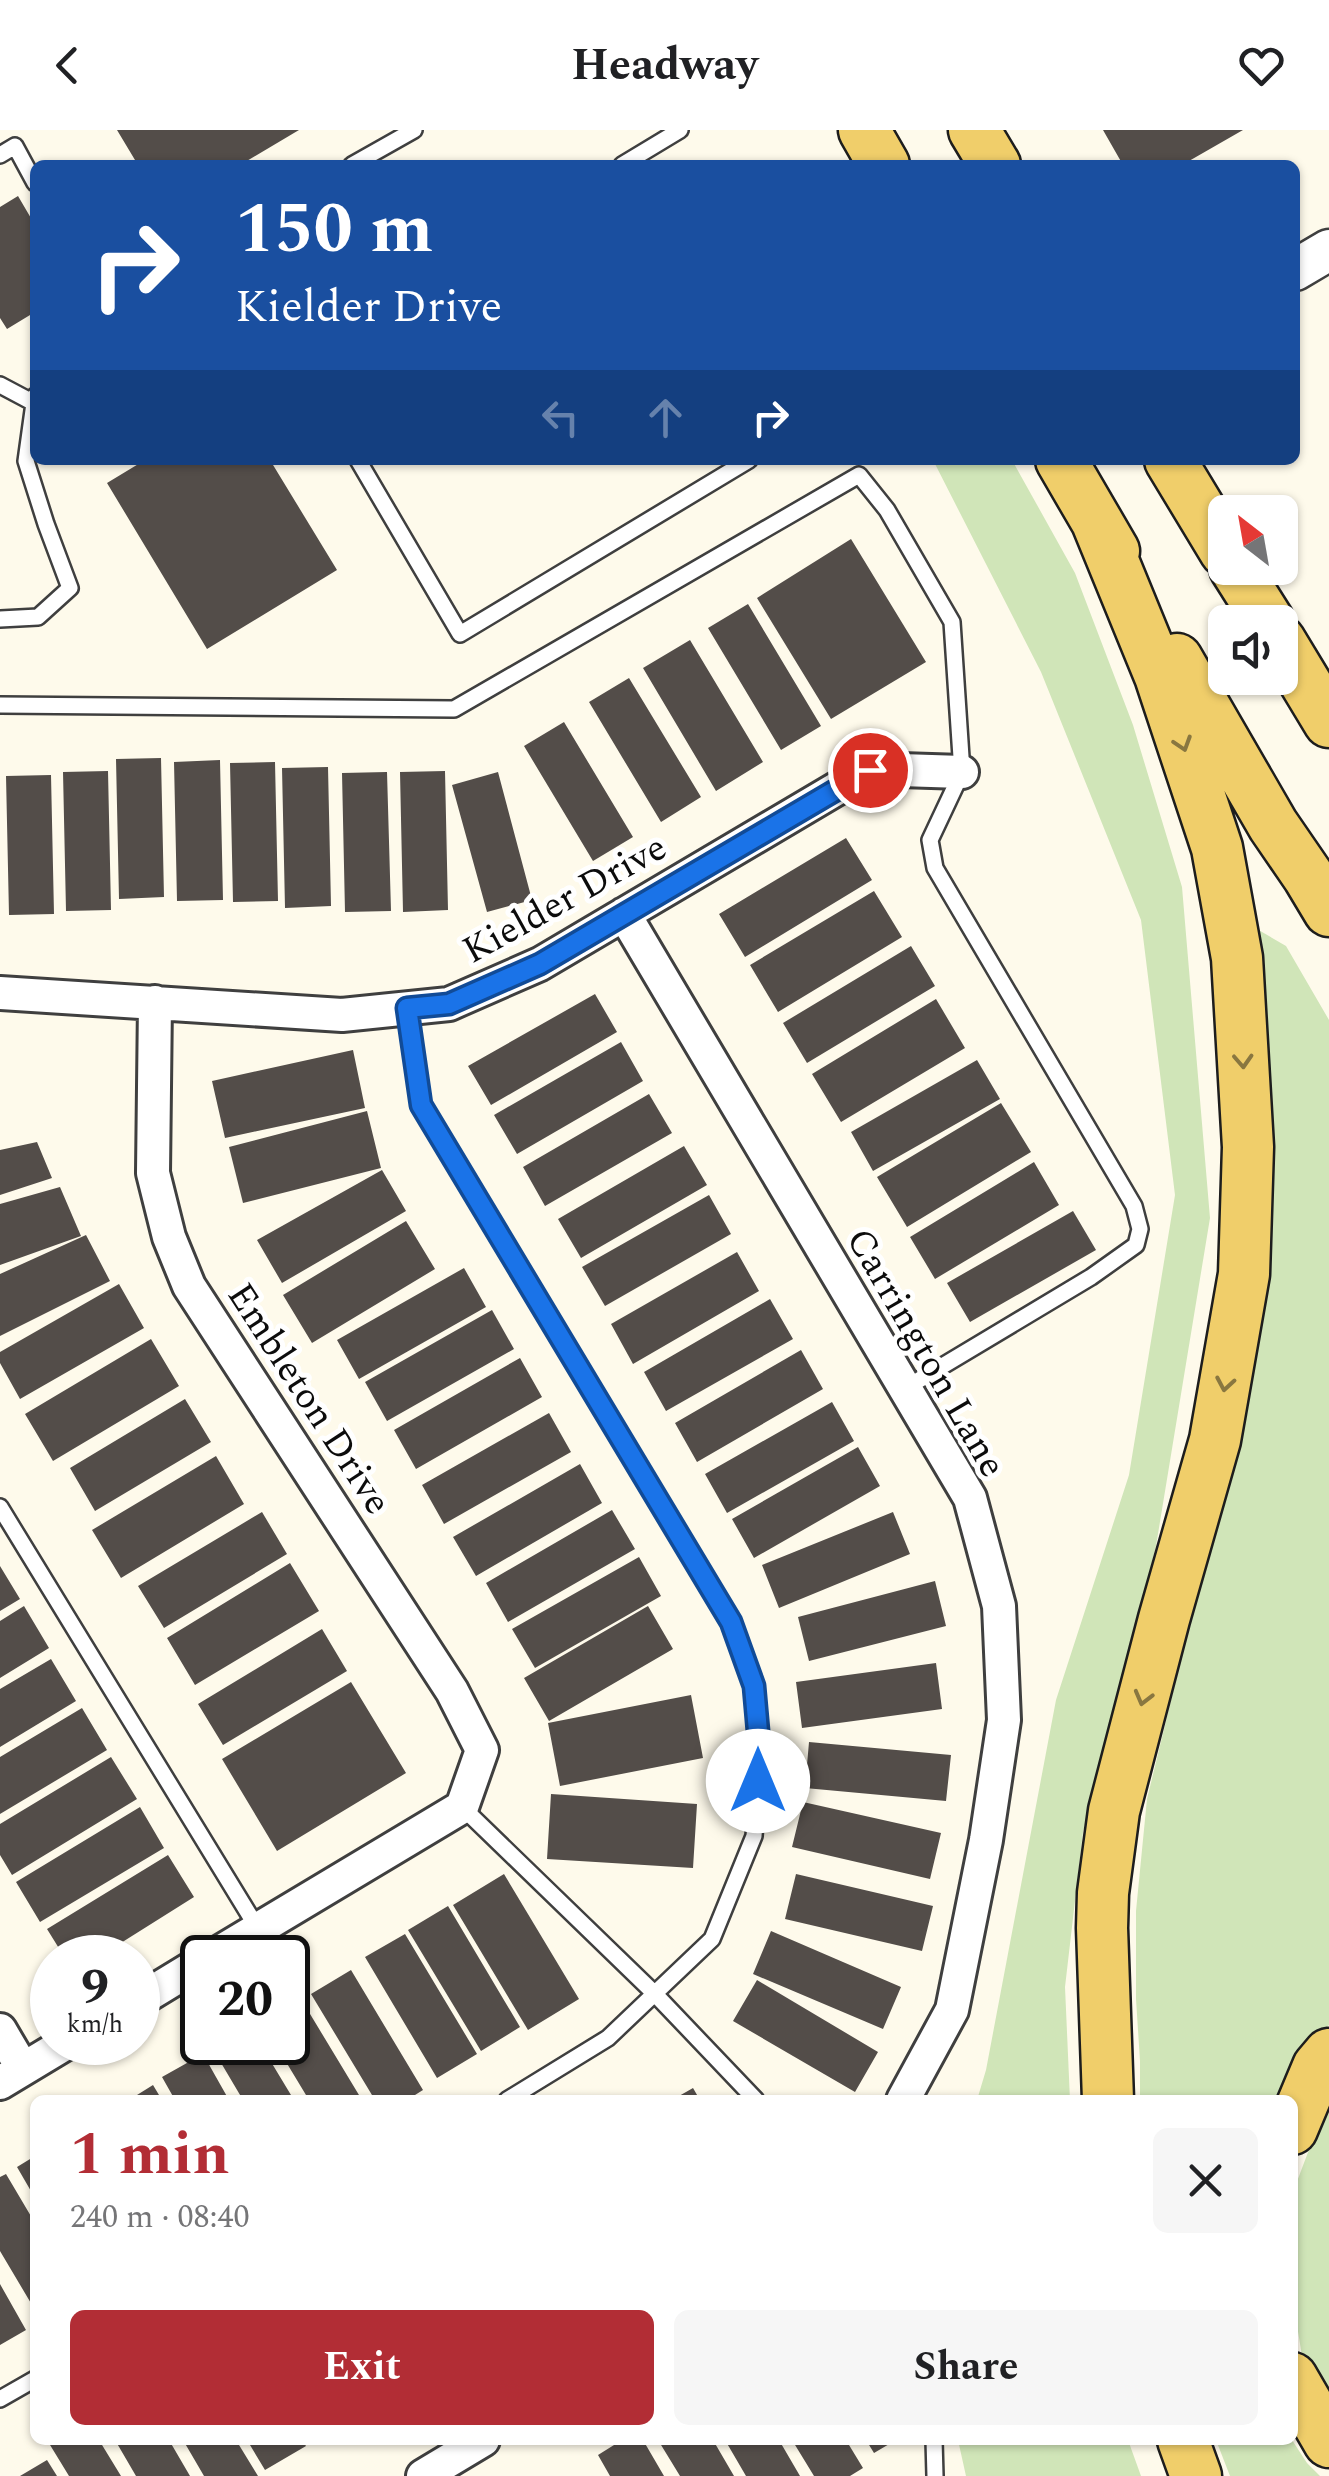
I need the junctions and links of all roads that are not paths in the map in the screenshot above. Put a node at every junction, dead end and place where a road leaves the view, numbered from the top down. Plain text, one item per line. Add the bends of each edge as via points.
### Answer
1 (414, 130) edge
2 (680, 130) edge
3 (864, 130) edge
4 (974, 130) edge
5 (0, 155) edge
6 (361, 160) edge
7 (630, 160) edge
8 (881, 160) edge
9 (991, 160) edge
10 (30, 174) edge
11 (1329, 250) edge
12 (1300, 267) edge
13 (0, 385) edge
14 (30, 397) edge
15 (30, 433) edge
16 (361, 465) edge
17 (741, 465) edge
18 (1064, 465) edge
19 (1173, 465) edge
20 (1214, 465) edge
21 (1224, 495) edge
22 (1098, 522) junction
23 (1208, 522) edge
24 (0, 618) edge
25 (1298, 671) edge
26 (0, 705) edge
27 (1329, 722) edge
28 (962, 772) junction
29 (1322, 893) edge
30 (624, 914) junction
31 (0, 992) edge
32 (155, 1002) junction
33 (407, 1008) junction
34 (904, 1389) junction
35 (0, 1508) edge
36 (462, 1807) junction
37 (258, 1929) junction
38 (248, 1935) edge
39 (654, 1993) junction
40 (0, 2030) edge
41 (1329, 2054) edge
42 (12, 2076) edge
43 (515, 2095) edge
44 (751, 2095) edge
45 (906, 2095) edge
46 (1108, 2095) edge
47 (1298, 2114) edge
48 (30, 2382) edge
49 (1298, 2388) edge
50 (0, 2399) edge
51 (1329, 2442) edge
52 (475, 2445) edge
53 (934, 2445) edge
54 (1185, 2445) edge
55 (423, 2476) edge
56 (934, 2476) edge
57 (1196, 2476) edge

1 - 6 lane
2 - 7 lane
3 - 8 main road
4 - 9 main road
5 - 10 lane via 15,146
11 - 12 street
13 - 14 lane
15 - 24 lane via 26,461 70,588 38,617
16 - 17 lane via 460,634
18 - 22 main road
19 - 23 main road
20 - 21 main road
22 - 29 main road via 1273,825
22 -> 46 main road via 1160,676 1217,848 1237,958 1248,1147 1244,1274 1215,1440 1114,1812 1102,1928
25 - 27 main road
26 - 28 lane via 454,709 859,474 952,622
28 - 30 street, Kielder Drive via 870,770
28 - 34 lane via 930,840 935,868 1134,1206 1140,1229 1136,1246 1091,1277
30 - 33 street, Kielder Drive via 540,964 449,1004
30 - 34 street, Carrington Lane
31 - 32 street, Kielder Drive
32 - 33 street, Kielder Drive via 342,1015
32 - 36 street, Embleton Drive via 154,1173 168,1237 189,1286 475,1735 482,1750
33 - 39 lane via 421,1105 731,1622 754,1686 760,1754 754,1836 712,1939
34 - 45 street, Carrington Lane via 970,1498 999,1606 1004,1720 952,2010
35 - 37 lane
36 - 37 street
36 - 39 lane
37 - 38 street
39 - 43 lane via 608,2038
39 - 44 lane
40 - 42 street
41 - 47 main road
48 - 50 lane
49 - 51 main road
52 - 55 street
53 - 56 lane
54 - 57 main road

